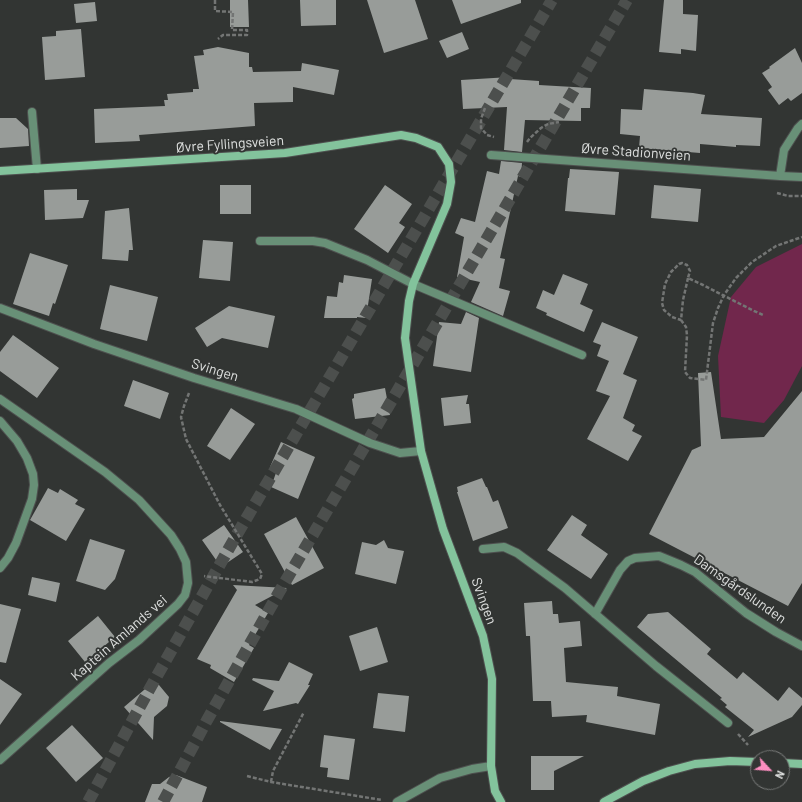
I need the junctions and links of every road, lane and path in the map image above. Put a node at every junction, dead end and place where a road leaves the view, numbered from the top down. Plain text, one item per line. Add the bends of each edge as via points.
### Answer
1 (215, 0) edge
2 (218, 39) dead end
3 (485, 108) dead end
4 (32, 112) dead end
5 (559, 122) dead end
6 (802, 124) edge
7 (496, 138) dead end
8 (526, 146) dead end
9 (491, 155) dead end
10 (449, 164) joint
11 (37, 169) junction
12 (0, 171) edge
13 (780, 176) junction
14 (802, 177) edge
15 (771, 192) dead end
16 (802, 196) edge
17 (802, 237) edge
18 (260, 241) dead end
19 (688, 278) junction
20 (413, 284) junction
21 (724, 296) junction
22 (0, 308) edge
23 (763, 315) dead end
24 (681, 320) junction
25 (582, 355) dead end
26 (194, 378) junction
27 (0, 399) edge
28 (0, 421) edge
29 (421, 451) junction
30 (483, 549) dead end
31 (0, 568) edge
32 (211, 577) dead end
33 (595, 614) junction
34 (802, 646) edge
35 (304, 712) dead end
36 (728, 723) dead end
37 (0, 760) edge
38 (750, 762) edge
39 (790, 763) edge
40 (802, 764) edge
41 (491, 766) junction
42 (247, 776) dead end
43 (271, 782) junction
44 (383, 801) dead end
45 (397, 802) edge
46 (501, 802) edge
47 (604, 802) edge

1 - 2 path via 215,11 233,12 232,30 247,30 247,35 223,35
3 - 7 path via 481,128 486,135
4 - 11 street
5 - 8 path via 541,128 530,138
6 - 13 street via 784,150
9 - 13 street, Øvre Stadionveien
10 - 11 main road, Øvre Fyllingsveien via 438,147 401,135 285,153
10 - 20 main road, Svingen via 451,182 447,204
11 - 12 main road, Øvre Fyllingsveien
13 - 14 street, Øvre Stadionveien
15 - 16 path
17 - 21 path via 776,246 752,262 736,278
18 - 20 street via 324,243 367,260
19 - 21 path
19 - 24 path
19 - 24 path via 690,271 687,266 679,264 667,277 662,298 667,314
20 - 25 street
20 - 29 main road, Svingen via 405,338
21 - 23 path
21 - 24 path via 713,323 706,380 690,378 685,372 687,335 686,327
22 - 26 street, Svingen
26 - 29 street, Svingen via 296,409 370,443 400,453
26 - 32 path via 181,417 186,439 220,505 262,574 260,579 252,582
27 - 37 street, Kaptein Amlands vei via 105,472 138,500 171,535 180,549 186,562 188,583 185,595 178,604
28 - 31 street via 27,458 34,485 32,499 16,544
29 - 41 main road, Svingen via 444,529 483,636 492,679
30 - 33 street via 504,546 517,552
33 - 34 street, Damsgårdslunden via 620,570 628,561 659,556 695,572 746,613
33 - 36 street
35 - 43 path via 273,771
38 - 47 main road via 695,764 669,771 626,789
39 - 40 main road
41 - 45 street via 440,778
41 - 46 main road, Svingen via 495,791
42 - 43 path
43 - 44 path

